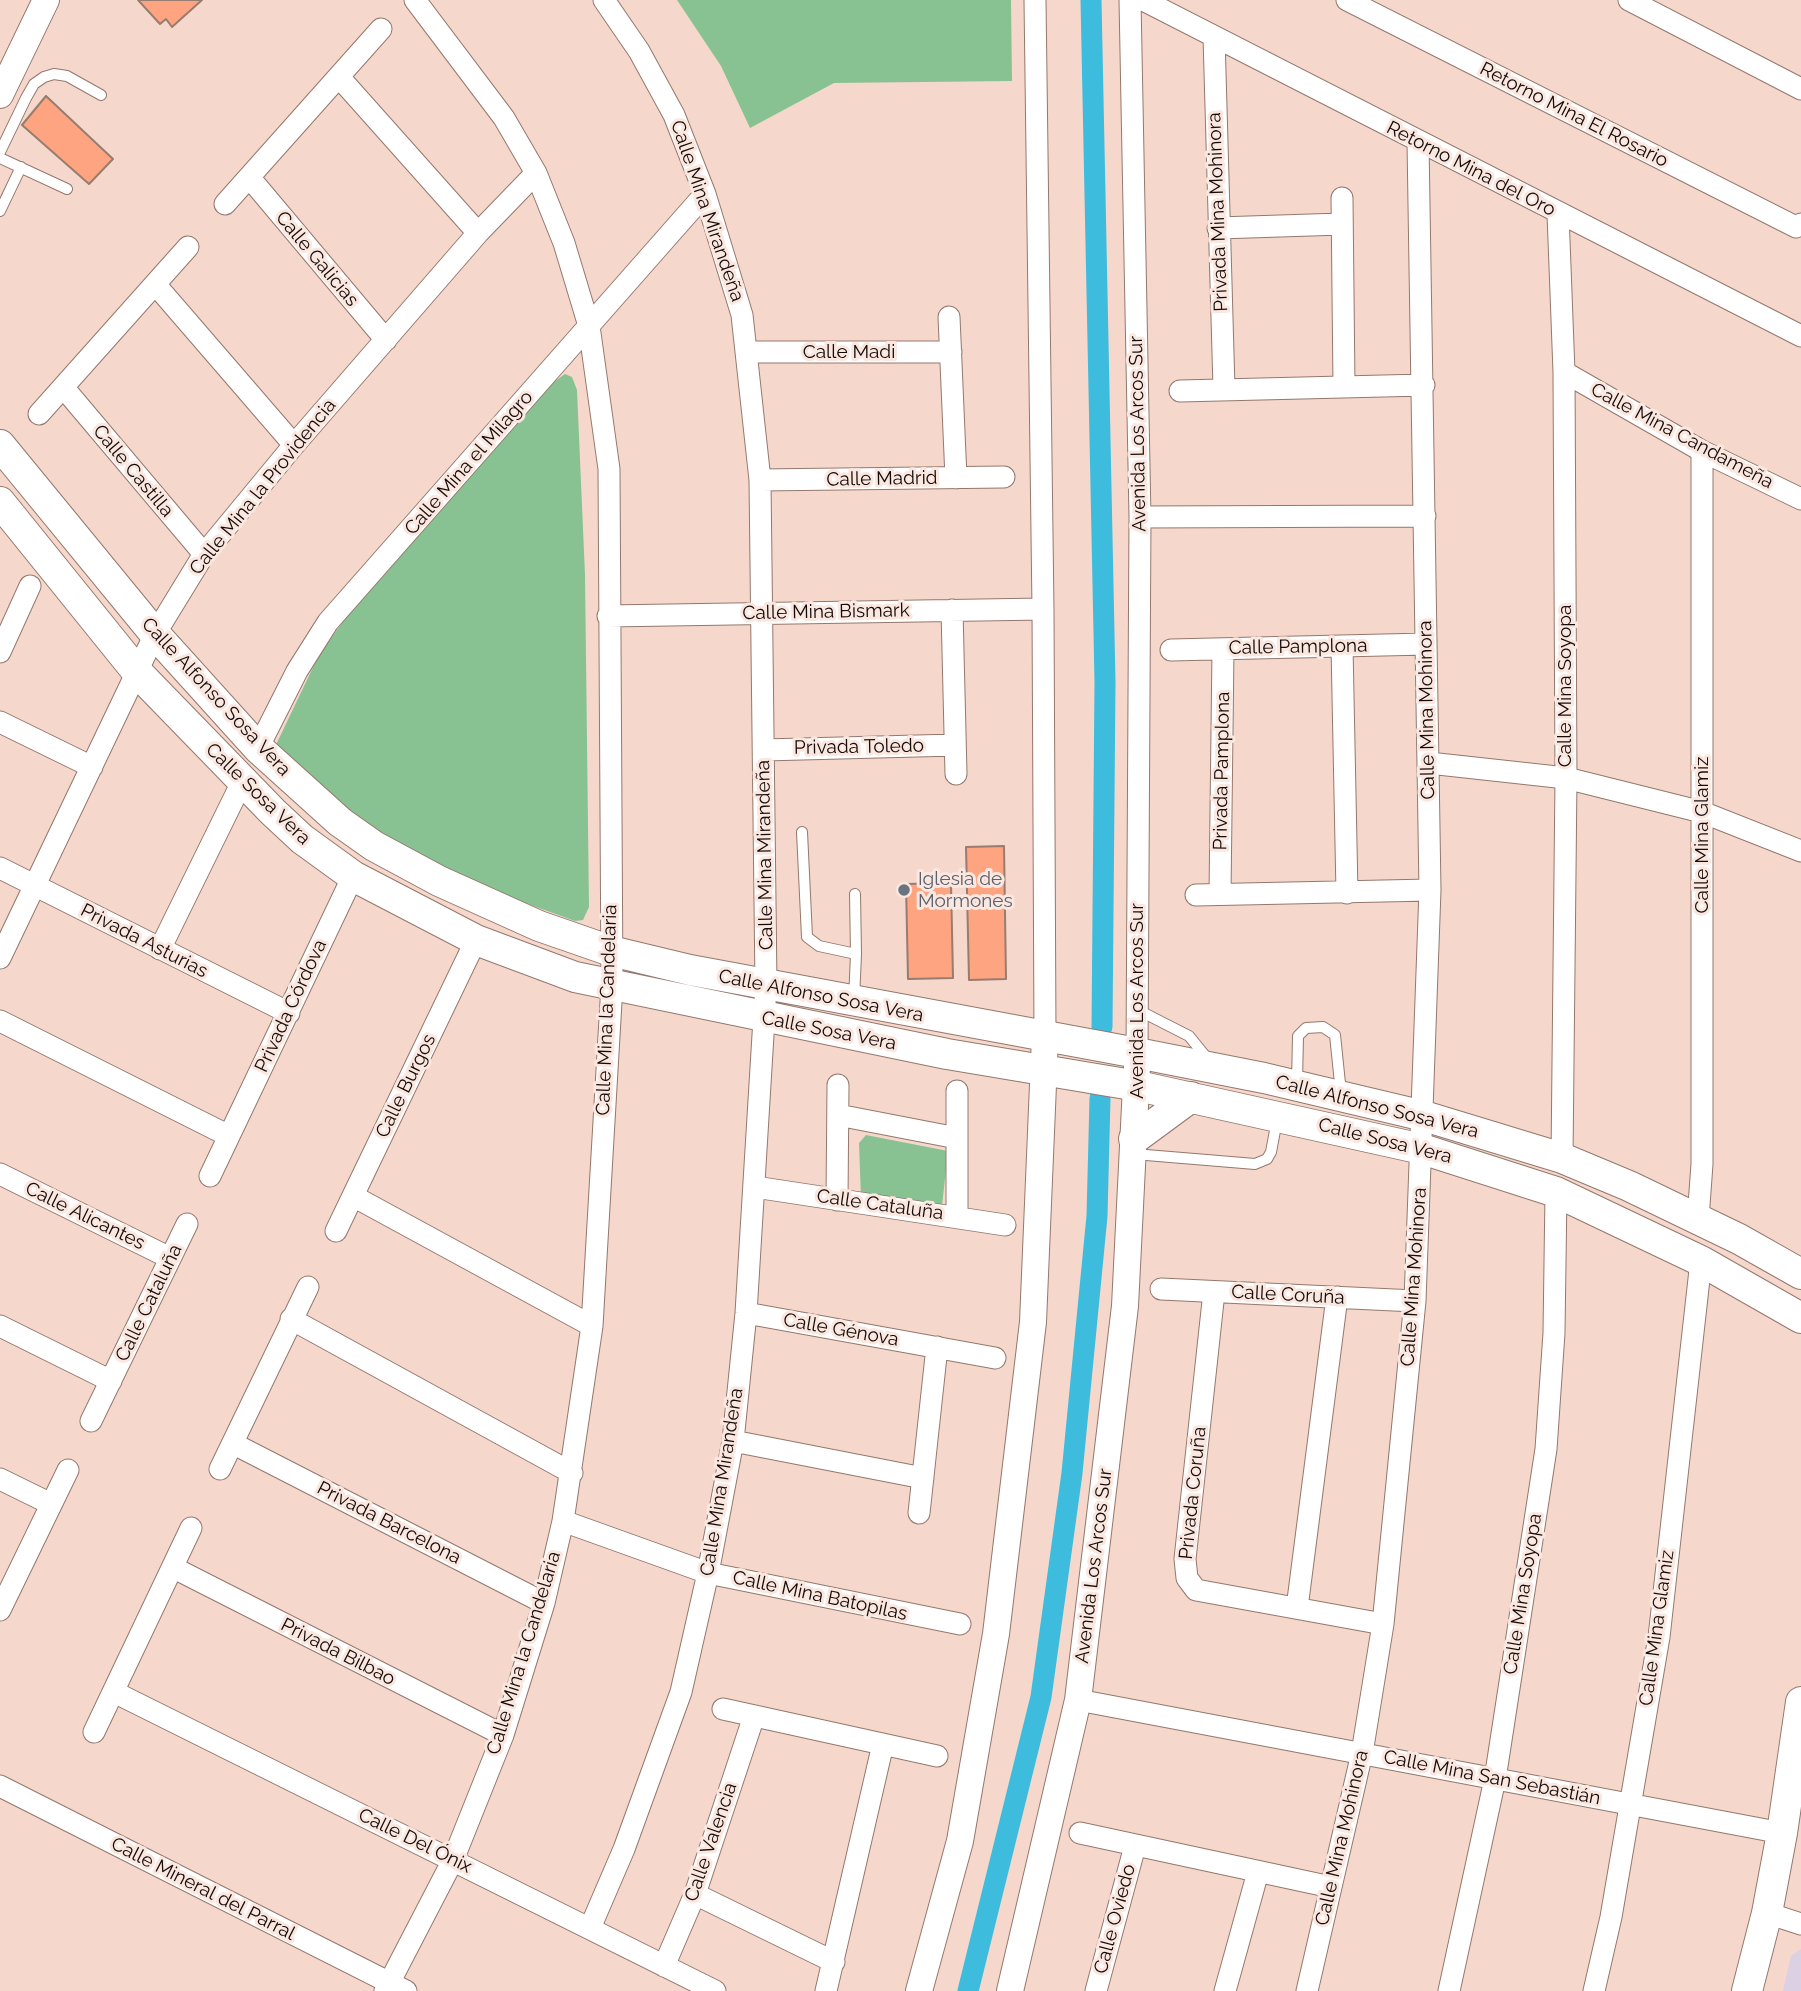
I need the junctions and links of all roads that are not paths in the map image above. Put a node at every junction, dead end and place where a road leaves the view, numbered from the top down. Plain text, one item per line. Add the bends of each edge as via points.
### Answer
1 (46, 0) edge
2 (415, 0) edge
3 (604, 0) edge
4 (1035, 0) edge
5 (1130, 0) edge
6 (1143, 0) edge
7 (1347, 0) edge
8 (1629, 0) edge
9 (381, 29) dead end
10 (1214, 37) junction
11 (339, 77) junction
12 (1801, 89) edge
13 (0, 95) edge
14 (101, 95) dead end
15 (1418, 142) junction
16 (0, 152) edge
17 (0, 158) edge
18 (21, 167) junction
19 (536, 173) junction
20 (249, 177) junction
21 (68, 189) dead end
22 (705, 194) junction
23 (1342, 198) dead end
24 (225, 204) dead end
25 (0, 211) edge
26 (1558, 214) junction
27 (1342, 224) junction
28 (1801, 224) edge
29 (1217, 228) junction
30 (478, 233) junction
31 (188, 247) dead end
32 (155, 284) junction
33 (949, 317) dead end
34 (589, 326) junction
35 (1801, 336) edge
36 (386, 340) junction
37 (748, 352) junction
38 (951, 352) junction
39 (1564, 372) junction
40 (1344, 386) junction
41 (1424, 386) junction
42 (63, 387) junction
43 (1224, 388) junction
44 (1180, 391) dead end
45 (39, 414) dead end
46 (0, 445) edge
47 (294, 445) junction
48 (1702, 452) junction
49 (1004, 477) dead end
50 (956, 478) junction
51 (760, 480) junction
52 (1801, 499) edge
53 (0, 502) edge
54 (1425, 516) junction
55 (1140, 517) junction
56 (204, 554) junction
57 (30, 586) dead end
58 (1043, 608) junction
59 (951, 610) junction
60 (760, 612) junction
61 (608, 616) junction
62 (155, 634) junction
63 (1426, 644) junction
64 (1342, 646) junction
65 (1223, 649) junction
66 (1171, 650) dead end
67 (0, 652) edge
68 (138, 673) junction
69 (0, 722) edge
70 (955, 745) junction
71 (258, 748) junction
72 (764, 750) junction
73 (1429, 763) junction
74 (92, 767) junction
75 (956, 774) dead end
76 (1566, 778) junction
77 (242, 782) junction
78 (1702, 812) junction
79 (802, 832) dead end
80 (1801, 851) edge
81 (0, 868) edge
82 (353, 876) junction
83 (35, 886) junction
84 (1430, 890) junction
85 (1347, 893) junction
86 (855, 894) dead end
87 (1220, 894) junction
88 (1196, 895) dead end
89 (476, 940) junction
90 (160, 949) junction
91 (611, 951) junction
92 (856, 954) junction
93 (0, 958) edge
94 (612, 985) junction
95 (766, 986) junction
96 (854, 1002) junction
97 (1138, 1010) junction
98 (289, 1013) junction
99 (766, 1019) junction
100 (0, 1021) edge
101 (1045, 1037) junction
102 (1137, 1053) junction
103 (1214, 1068) junction
104 (1045, 1069) junction
105 (838, 1085) dead end
106 (1138, 1086) junction
107 (1297, 1086) junction
108 (957, 1091) dead end
109 (1341, 1096) junction
110 (1191, 1097) junction
111 (838, 1115) junction
112 (1278, 1115) junction
113 (1424, 1116) junction
114 (229, 1136) junction
115 (957, 1138) junction
116 (1134, 1147) junction
117 (1422, 1149) junction
118 (1562, 1158) junction
119 (0, 1174) edge
120 (210, 1176) dead end
121 (755, 1187) junction
122 (1556, 1192) junction
123 (354, 1196) junction
124 (837, 1200) junction
125 (957, 1216) junction
126 (1698, 1219) junction
127 (187, 1224) dead end
128 (1005, 1225) dead end
129 (336, 1231) dead end
130 (170, 1258) junction
131 (1701, 1262) junction
132 (1801, 1274) edge
133 (308, 1287) dead end
134 (1161, 1290) dead end
135 (1214, 1292) junction
136 (1337, 1297) junction
137 (1415, 1301) junction
138 (746, 1313) junction
139 (1801, 1318) edge
140 (291, 1319) junction
141 (0, 1326) edge
142 (592, 1326) junction
143 (937, 1347) junction
144 (995, 1358) dead end
145 (111, 1381) junction
146 (91, 1421) dead end
147 (733, 1441) junction
148 (234, 1444) junction
149 (220, 1469) dead end
150 (68, 1470) dead end
151 (572, 1473) junction
152 (923, 1478) junction
153 (0, 1479) edge
154 (51, 1504) junction
155 (919, 1514) dead end
156 (563, 1521) junction
157 (191, 1528) dead end
158 (174, 1568) junction
159 (708, 1573) junction
160 (544, 1602) junction
161 (1297, 1608) junction
162 (0, 1610) edge
163 (960, 1624) dead end
164 (1383, 1624) junction
165 (114, 1692) junction
166 (1079, 1700) junction
167 (1801, 1702) edge
168 (723, 1709) dead end
169 (754, 1716) junction
170 (94, 1732) dead end
171 (503, 1735) junction
172 (883, 1744) junction
173 (1362, 1754) junction
174 (937, 1756) dead end
175 (1495, 1779) junction
176 (0, 1786) edge
177 (1629, 1804) junction
178 (1080, 1833) dead end
179 (1782, 1833) junction
180 (1135, 1846) junction
181 (453, 1860) junction
182 (1258, 1872) junction
183 (1331, 1887) junction
184 (695, 1894) junction
185 (1767, 1913) junction
186 (1801, 1924) edge
187 (590, 1928) junction
188 (834, 1962) junction
189 (664, 1966) junction
190 (393, 1988) edge
191 (715, 1991) edge
192 (826, 1991) edge
193 (919, 1991) edge
194 (1010, 1991) edge
195 (1096, 1991) edge
196 (1225, 1991) edge
197 (1307, 1991) edge
198 (1449, 1991) edge
199 (1594, 1991) edge
200 (1747, 1991) edge

1 - 13 street
2 - 19 street, Calle Mina la Candelaria via 504,118
3 - 22 street, Calle Mina Mirandeña via 674,115
4 - 58 street
5 - 55 street, Avenida Los Arcos Sur
6 - 10 street, Retorno Mina del Oro
7 - 28 street, Retorno Mina El Rosario via 1796,227
8 - 12 street
9 - 11 street
10 - 15 street, Retorno Mina del Oro
10 - 29 street, Privada Mina Mohinora
11 - 20 street
11 - 30 street
14 - 16 lane via 67,76 44,77 26,98
15 - 26 street, Retorno Mina del Oro
15 - 41 street, Calle Mina Mohinora
17 - 18 lane
18 - 21 lane
18 - 25 lane
19 - 30 street, Calle Mina la Providencia
19 - 34 street, Calle Mina la Candelaria via 564,243
20 - 24 street
20 - 36 street, Calle Galicias
22 - 34 street, Calle Mina el Milagro
22 - 37 street, Calle Mina Mirandeña via 742,315
23 - 27 street
26 - 35 street, Retorno Mina del Oro
26 - 39 street, Calle Mina Soyopa
27 - 29 street
27 - 40 street
29 - 43 street, Privada Mina Mohinora
30 - 36 street, Calle Mina la Providencia
31 - 32 street
32 - 42 street
32 - 47 street
33 - 38 street
34 - 61 street, Calle Mina la Candelaria via 608,469
34 - 71 street, Calle Mina el Milagro via 328,622
36 - 47 street, Calle Mina la Providencia
37 - 38 street, Calle Madi
37 - 51 street, Calle Mina Mirandeña
38 - 50 street
39 - 48 street, Calle Mina Candameña
39 - 76 street, Calle Mina Soyopa
40 - 41 street
40 - 43 street
41 - 54 street, Calle Mina Mohinora
42 - 45 street
42 - 56 street, Calle Castilla
43 - 44 street
46 - 62 main road, Calle Alfonso Sosa Vera
47 - 56 street, Calle Mina la Providencia
48 - 52 street, Calle Mina Candameña
48 - 78 street, Calle Mina Glamiz
49 - 50 street, Calle Madrid
50 - 51 street, Calle Madrid
51 - 60 street, Calle Mina Mirandeña
53 - 68 main road, Calle Sosa Vera
54 - 55 street
54 - 63 street, Calle Mina Mohinora
55 - 97 street, Avenida Los Arcos Sur
56 - 62 street, Calle Mina la Providencia
57 - 67 street
58 - 59 street, Calle Mina Bismark
58 - 101 street
59 - 60 street, Calle Mina Bismark
59 - 70 street
60 - 61 street, Calle Mina Bismark
60 - 72 street, Calle Mina Mirandeña
61 - 91 street, Calle Mina la Candelaria
62 - 68 street, Calle Mina la Providencia
62 - 71 main road, Calle Alfonso Sosa Vera
63 - 64 street, Calle Pamplona
63 - 73 street, Calle Mina Mohinora
64 - 65 street, Calle Pamplona
64 - 85 street
65 - 66 street, Calle Pamplona
65 - 87 street, Privada Pamplona
68 - 74 street, Calle Mina la Providencia
68 - 77 main road, Calle Sosa Vera
69 - 74 street
70 - 72 street, Privada Toledo
70 - 75 street
71 - 91 main road, Calle Alfonso Sosa Vera via 374,846 527,920
72 - 95 street, Calle Mina Mirandeña
73 - 76 street
73 - 84 street, Calle Mina Mohinora
74 - 83 street, Calle Mina la Providencia
76 - 78 street
76 - 118 street, Calle Mina Soyopa
77 - 82 main road, Calle Sosa Vera via 302,839
77 - 90 street
78 - 80 street
78 - 126 street, Calle Mina Glamiz
79 - 92 lane via 807,937 819,946
81 - 83 street, Privada Asturias
82 - 89 main road, Calle Sosa Vera
82 - 98 street, Privada Córdova
83 - 90 street, Privada Asturias
83 - 93 street, Calle Mina la Providencia
84 - 85 street
84 - 113 street, Calle Mina Mohinora
85 - 87 street
86 - 92 lane
87 - 88 street
89 - 94 main road, Calle Sosa Vera via 575,977
89 - 123 street, Calle Burgos
90 - 98 street, Privada Asturias
91 - 94 street, Calle Mina la Candelaria
91 - 95 main road, Calle Alfonso Sosa Vera
92 - 96 lane
94 - 99 main road, Calle Sosa Vera
94 - 142 street, Calle Mina la Candelaria
95 - 96 main road, Calle Alfonso Sosa Vera
95 - 99 street, Calle Mina Mirandeña
96 - 101 main road, Calle Alfonso Sosa Vera
97 - 102 street, Avenida Los Arcos Sur
97 - 103 lane via 1189,1036
98 - 114 street, Privada Córdova
99 - 104 main road, Calle Sosa Vera
99 - 121 street, Calle Mina Mirandeña
100 - 114 street
101 - 102 main road, Calle Alfonso Sosa Vera
101 - 104 street
102 - 103 main road, Calle Alfonso Sosa Vera
102 - 106 street, Avenida Los Arcos Sur
103 - 107 main road, Calle Alfonso Sosa Vera
104 - 106 main road, Calle Sosa Vera
104 - 193 street via 1033,1322 996,1634 960,1841
105 - 111 street
106 - 110 main road, Calle Sosa Vera
106 - 116 street, Avenida Los Arcos Sur
107 - 109 main road, Calle Alfonso Sosa Vera
107 - 109 lane via 1298,1036 1306,1028 1323,1027 1335,1035
108 - 115 street
109 - 113 main road, Calle Alfonso Sosa Vera
110 - 112 main road, Calle Sosa Vera
110 - 116 main road
111 - 115 street
111 - 124 street
112 - 116 lane via 1271,1152 1255,1164
112 - 117 main road, Calle Sosa Vera
113 - 117 street, Calle Mina Mohinora
113 - 118 main road, Calle Alfonso Sosa Vera
114 - 120 street, Privada Córdova
115 - 125 street
116 - 166 street, Avenida Los Arcos Sur via 1125,1306
117 - 122 main road, Calle Sosa Vera
117 - 137 street, Calle Mina Mohinora
118 - 126 main road, Calle Alfonso Sosa Vera
119 - 130 street, Calle Alicantes
121 - 124 street, Calle Cataluña
121 - 138 street, Calle Mina Mirandeña
122 - 131 main road, Calle Sosa Vera
122 - 175 street, Calle Mina Soyopa via 1546,1449
123 - 129 street, Calle Burgos
123 - 142 street
124 - 125 street, Calle Cataluña
125 - 128 street, Calle Cataluña
126 - 132 main road, Calle Alfonso Sosa Vera
127 - 130 street, Calle Cataluña
130 - 145 street, Calle Cataluña
131 - 139 main road, Calle Sosa Vera
131 - 177 street, Calle Mina Glamiz via 1659,1637
133 - 140 street
134 - 135 street, Calle Coruña
135 - 136 street, Calle Coruña
135 - 161 street, Privada Coruña via 1185,1559 1187,1578 1196,1590
136 - 137 street, Calle Coruña
136 - 161 street
137 - 164 street, Calle Mina Mohinora
138 - 143 street, Calle Génova
138 - 147 street, Calle Mina Mirandeña
140 - 148 street
140 - 151 street
141 - 145 street, Calle Cataluña
142 - 151 street, Calle Mina la Candelaria
143 - 144 street, Calle Génova
143 - 152 street
145 - 146 street, Calle Cataluña
147 - 152 street
147 - 159 street, Calle Mina Mirandeña
148 - 149 street
148 - 160 street, Privada Barcelona
150 - 154 street
151 - 156 street, Calle Mina la Candelaria
152 - 155 street
153 - 154 street
154 - 162 street
156 - 159 street, Calle Mina Batopilas
156 - 160 street, Calle Mina la Candelaria
157 - 158 street
158 - 165 street
158 - 171 street, Privada Bilbao
159 - 163 street, Calle Mina Batopilas
159 - 187 street, Calle Mina Mirandeña via 681,1692
160 - 171 street, Calle Mina la Candelaria
161 - 164 street, Privada Coruña
164 - 173 street, Calle Mina Mohinora
165 - 170 street
165 - 181 street, Calle Del Ónix
166 - 173 street, Calle Mina San Sebastián
166 - 194 street, Avenida Los Arcos Sur
167 - 179 main road
168 - 169 street
169 - 172 street
169 - 184 street, Calle Valencia
171 - 181 street, Calle Mina la Candelaria
172 - 174 street
172 - 188 street
173 - 175 street, Calle Mina San Sebastián
173 - 183 street, Calle Mina Mohinora
175 - 177 street, Calle Mina San Sebastián
175 - 198 street, Calle Mina Soyopa
176 - 190 street, Calle Mineral del Parral
177 - 179 street, Calle Mina San Sebastián
177 - 199 street, Calle Mina Glamiz
178 - 180 street, Calle Oviedo
179 - 185 main road
180 - 182 street, Calle Oviedo
180 - 195 street, Calle Oviedo
181 - 187 street, Calle Del Ónix
181 - 190 street, Calle Mina la Candelaria
182 - 183 street, Calle Oviedo
182 - 196 street
183 - 197 street, Calle Mina Mohinora
184 - 188 street
184 - 189 street, Calle Valencia
185 - 186 street
185 - 200 main road
187 - 189 street, Calle Del Ónix
188 - 192 street
189 - 191 street, Calle Del Ónix

